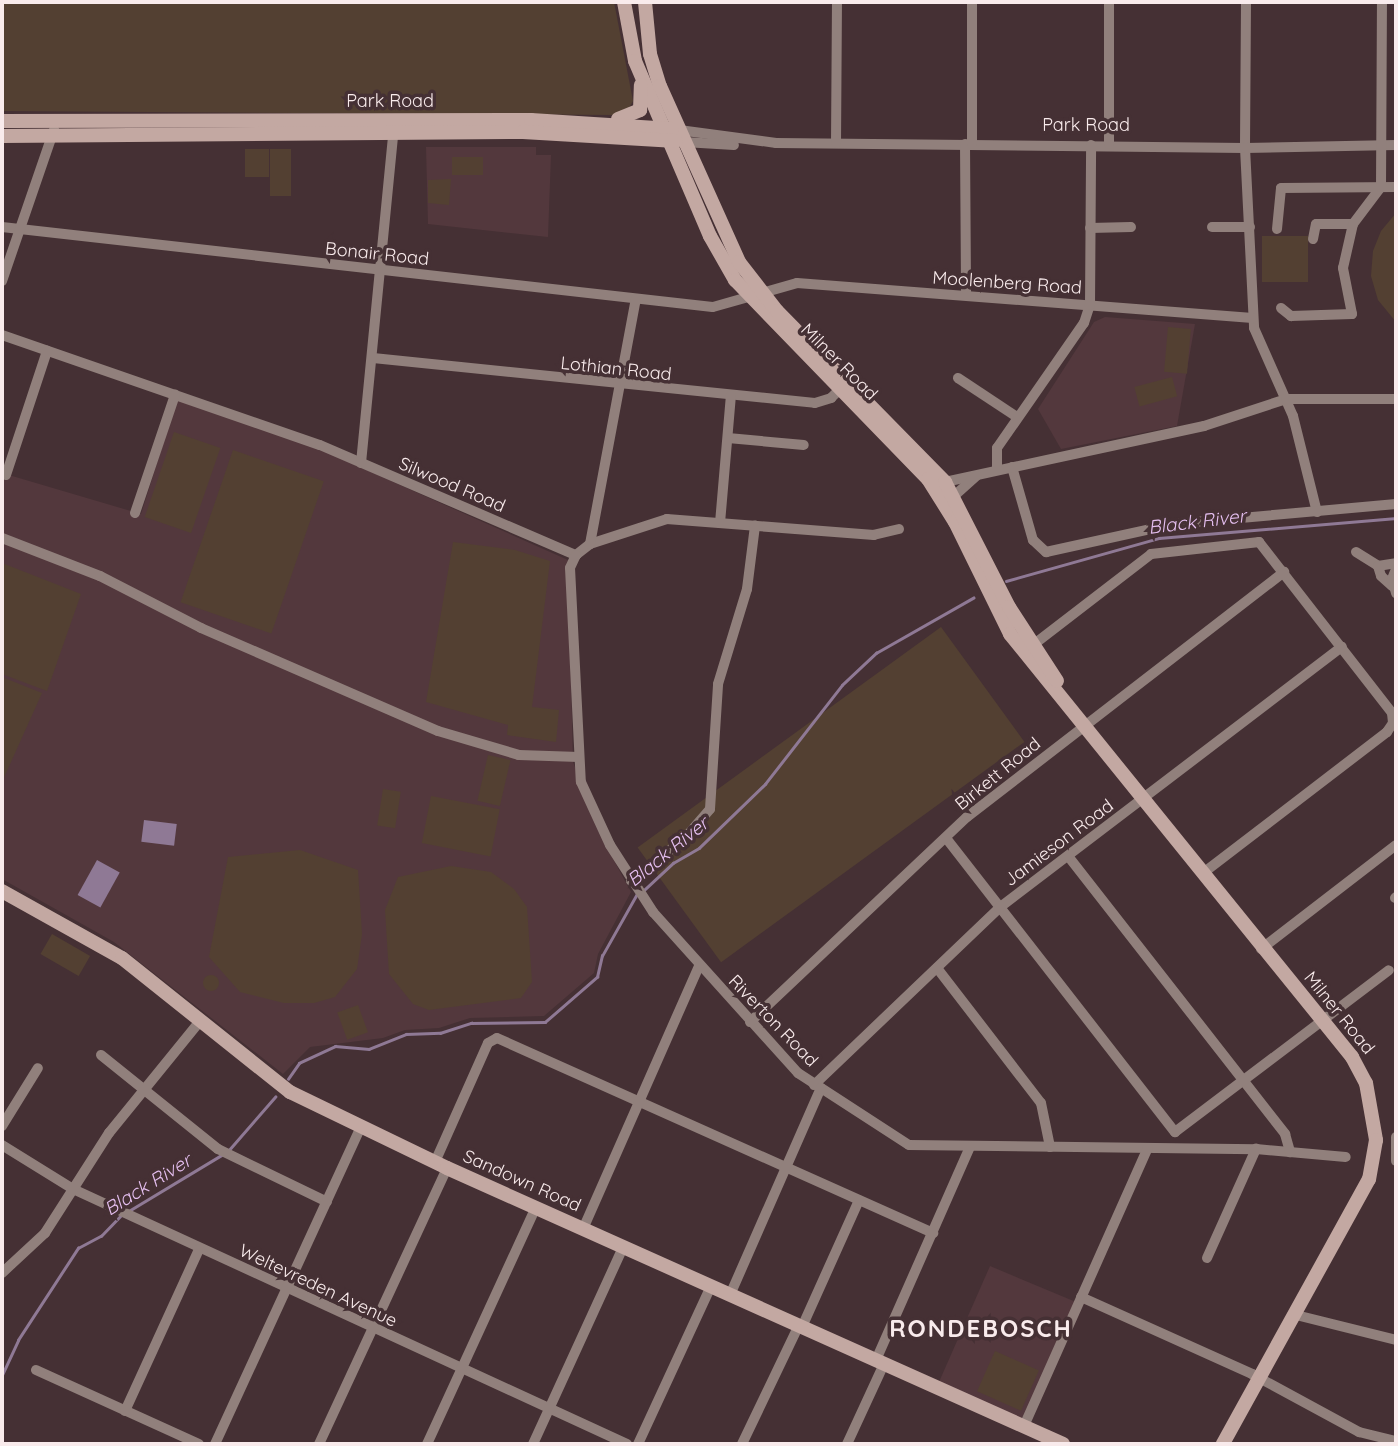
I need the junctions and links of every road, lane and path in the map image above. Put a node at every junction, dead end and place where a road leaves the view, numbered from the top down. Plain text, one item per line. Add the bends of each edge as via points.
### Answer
1 (624, 2) edge
2 (645, 2) edge
3 (837, 2) edge
4 (972, 2) edge
5 (1109, 2) edge
6 (1246, 2) edge
7 (1382, 2) edge
8 (635, 61) junction
9 (2, 121) edge
10 (596, 122) junction
11 (394, 126) junction
12 (54, 127) junction
13 (674, 135) junction
14 (2, 136) edge
15 (836, 143) junction
16 (968, 144) junction
17 (1109, 144) junction
18 (1091, 145) junction
19 (1382, 145) junction
20 (1396, 145) edge
21 (1245, 148) junction
22 (1381, 187) junction
23 (1396, 187) edge
24 (1353, 225) junction
25 (2, 227) edge
26 (1212, 227) dead end
27 (1250, 227) junction
28 (1090, 228) junction
29 (1131, 228) dead end
30 (20, 229) junction
31 (1277, 229) dead end
32 (1313, 239) dead end
33 (382, 271) junction
34 (2, 281) edge
35 (753, 294) junction
36 (966, 295) junction
37 (635, 299) junction
38 (1090, 305) junction
39 (1282, 309) dead end
40 (1253, 317) junction
41 (2, 335) edge
42 (47, 351) junction
43 (373, 358) junction
44 (958, 378) dead end
45 (621, 386) junction
46 (843, 386) junction
47 (175, 395) junction
48 (732, 396) junction
49 (1286, 399) junction
50 (1396, 399) edge
51 (1017, 417) junction
52 (728, 438) junction
53 (804, 445) dead end
54 (361, 463) junction
55 (1012, 467) junction
56 (997, 470) junction
57 (6, 475) dead end
58 (976, 475) junction
59 (944, 482) junction
60 (954, 496) junction
61 (1396, 504) edge
62 (1317, 512) junction
63 (135, 513) dead end
64 (720, 523) junction
65 (755, 526) junction
66 (900, 529) dead end
67 (2, 538) edge
68 (590, 544) junction
69 (1356, 552) dead end
70 (576, 555) junction
71 (1396, 564) edge
72 (1378, 566) junction
73 (1396, 569) edge
74 (1284, 572) junction
75 (1394, 589) edge
76 (1033, 645) junction
77 (1342, 648) junction
78 (1083, 723) junction
79 (579, 757) junction
80 (1142, 799) junction
81 (946, 838) junction
82 (1396, 845) edge
83 (1069, 856) junction
84 (1202, 874) junction
85 (632, 882) junction
86 (2, 891) edge
87 (999, 908) junction
88 (1261, 949) junction
89 (699, 966) junction
90 (937, 968) junction
91 (1389, 970) dead end
92 (200, 1021) junction
93 (750, 1022) junction
94 (1322, 1022) junction
95 (101, 1055) dead end
96 (38, 1068) dead end
97 (1245, 1082) junction
98 (817, 1086) junction
99 (143, 1090) junction
100 (640, 1102) junction
101 (2, 1126) edge
102 (361, 1126) junction
103 (1175, 1132) junction
104 (1396, 1137) edge
105 (2, 1145) edge
106 (970, 1147) junction
107 (1050, 1147) junction
108 (1175, 1147) junction
109 (1148, 1148) junction
110 (1256, 1149) junction
111 (1290, 1152) junction
112 (1395, 1156) edge
113 (1346, 1157) dead end
114 (441, 1165) junction
115 (786, 1167) junction
116 (73, 1189) junction
117 (859, 1200) junction
118 (327, 1202) junction
119 (536, 1207) junction
120 (583, 1229) junction
121 (933, 1233) junction
122 (623, 1247) junction
123 (199, 1248) junction
124 (2, 1255) edge
125 (1206, 1258) dead end
126 (12, 1264) junction
127 (2, 1273) edge
128 (711, 1286) junction
129 (286, 1289) junction
130 (730, 1294) junction
131 (1081, 1297) junction
132 (1296, 1315) junction
133 (801, 1326) junction
134 (372, 1328) junction
135 (1396, 1340) edge
136 (880, 1362) junction
137 (462, 1369) junction
138 (36, 1370) dead end
139 (1260, 1379) junction
140 (549, 1409) junction
141 (125, 1411) junction
142 (1024, 1426) junction
143 (1396, 1441) edge
144 (200, 1444) edge
145 (215, 1444) edge
146 (320, 1444) edge
147 (427, 1444) edge
148 (533, 1444) edge
149 (627, 1444) edge
150 (638, 1444) edge
151 (742, 1444) edge
152 (847, 1444) edge
153 (1063, 1444) edge
154 (1223, 1444) edge

1 - 8 main road, Milner Road
2 - 13 main road, Milner Road via 650,54
3 - 15 street
4 - 16 street
5 - 17 street
6 - 21 street
7 - 19 street
8 - 10 main road via 643,96 640,110 630,118
8 - 13 main road, Milner Road
9 - 12 main road, Park Road
10 - 11 main road, Park Road
10 - 13 main road, Park Road
11 - 12 main road, Park Road
11 - 13 main road, Park Road
11 - 33 street
12 - 14 main road, Park Road
12 - 30 street
13 - 15 street, Park Road
13 - 35 main road, Milner Road
15 - 16 street, Park Road
16 - 18 street, Park Road
16 - 36 street
17 - 18 street, Park Road
17 - 21 street, Park Road
18 - 28 street
19 - 20 street, Park Road
19 - 21 street, Park Road
19 - 22 street
21 - 27 street
22 - 23 street
22 - 24 street
22 - 31 street via 1281,188
24 - 32 street via 1316,224
24 - 39 street via 1342,273 1352,314 1291,316
25 - 30 street, Bonair Road
26 - 27 street
27 - 40 street
28 - 29 street
28 - 38 street
30 - 33 street, Bonair Road
30 - 34 street
33 - 37 street, Bonair Road
33 - 43 street
35 - 36 street, Moolenberg Road via 797,283
35 - 37 street, Bonair Road via 719,307
35 - 46 main road, Milner Road
36 - 38 street, Moolenberg Road
37 - 45 street
38 - 40 street, Moolenberg Road
38 - 51 street via 1084,323
40 - 49 street via 1258,345
41 - 42 street, Silwood Road
42 - 47 street, Silwood Road
42 - 57 street
43 - 45 street, Lothian Road
43 - 54 street
44 - 51 street
45 - 48 street, Lothian Road
45 - 68 street
46 - 48 street, Lothian Road via 826,402 815,403
46 - 59 main road, Milner Road
46 - 78 main road, Milner Road via 934,487 960,531 997,614
47 - 54 street, Silwood Road
47 - 63 street
48 - 52 street
49 - 50 street
49 - 55 street via 1204,426
49 - 62 street
51 - 56 street via 997,448
52 - 53 street
52 - 64 street
54 - 70 street, Silwood Road
55 - 56 street
55 - 62 street via 1033,540 1046,552 1173,524
56 - 58 street
58 - 59 street
58 - 60 street
59 - 60 main road, Milner Road
60 - 76 main road, Milner Road
61 - 62 street
64 - 65 street
64 - 68 street via 662,520
65 - 66 street via 874,535
65 - 85 street via 747,589 718,684 710,808 671,851
67 - 79 street via 88,571 201,628 438,731 519,755
68 - 70 street
69 - 72 street
70 - 79 street, Riverton Road via 570,568
71 - 72 street
72 - 75 street
73 - 75 street
74 - 76 street via 1259,542 1151,554
74 - 77 street
74 - 78 street, Birkett Road
76 - 78 main road, Milner Road
77 - 80 street, Jamieson Road
77 - 84 street via 1392,713 1393,723
78 - 80 main road, Milner Road
78 - 81 street, Birkett Road
79 - 85 street, Riverton Road via 585,793
80 - 83 street, Jamieson Road
80 - 84 main road, Milner Road
81 - 87 street
81 - 93 street, Birkett Road
82 - 88 street
83 - 87 street, Jamieson Road
83 - 97 street
84 - 88 main road, Milner Road
85 - 89 street, Riverton Road
86 - 92 main road, Sandown Road via 106,947
87 - 90 street, Jamieson Road
87 - 103 street
88 - 94 main road, Milner Road
89 - 93 street, Riverton Road
89 - 100 street
90 - 98 street, Jamieson Road
90 - 107 street via 1041,1103
91 - 94 street
92 - 99 street
92 - 102 main road, Sandown Road via 290,1092
93 - 98 street, Riverton Road
94 - 97 street
94 - 132 main road, Milner Road via 1362,1074 1374,1108 1376,1140 1360,1201
95 - 99 street
96 - 101 street
97 - 103 street
97 - 111 street via 1284,1134
98 - 106 street, Riverton Road via 909,1145
98 - 115 street, Jamieson Road
99 - 116 street
99 - 118 street via 232,1158
100 - 114 street via 493,1038
100 - 115 street
100 - 120 street
102 - 114 main road, Sandown Road
102 - 118 street
103 - 108 street
104 - 112 street
105 - 116 street, Weltevreden Avenue
106 - 107 street, Riverton Road
106 - 121 street
107 - 109 street, Riverton Road
108 - 109 street, Riverton Road
108 - 110 street, Riverton Road
109 - 131 street
110 - 111 street, Riverton Road
110 - 125 street
111 - 113 street, Riverton Road
114 - 119 main road, Sandown Road
114 - 134 street
115 - 117 street
115 - 130 street, Jamieson Road
116 - 123 street, Weltevreden Avenue
116 - 126 street via 45,1233
117 - 121 street
117 - 133 street
118 - 129 street
119 - 120 main road, Sandown Road
119 - 137 street
120 - 122 main road, Sandown Road
121 - 136 street
122 - 128 main road, Sandown Road
122 - 140 street
123 - 129 street, Weltevreden Avenue
123 - 141 street
124 - 126 street
126 - 127 street
128 - 130 main road, Sandown Road
128 - 150 street
129 - 134 street, Weltevreden Avenue
129 - 145 street
130 - 133 main road, Sandown Road
131 - 139 street
131 - 142 street
132 - 135 street
132 - 139 main road, Milner Road
133 - 136 main road, Sandown Road
133 - 151 street
134 - 137 street, Weltevreden Avenue
134 - 146 street
136 - 142 main road, Sandown Road
136 - 152 street
137 - 140 street, Weltevreden Avenue
137 - 147 street
138 - 141 street
139 - 143 street via 1359,1432
139 - 154 main road, Milner Road
140 - 148 street
140 - 149 street, Weltevreden Avenue
141 - 144 street
142 - 153 main road, Sandown Road

